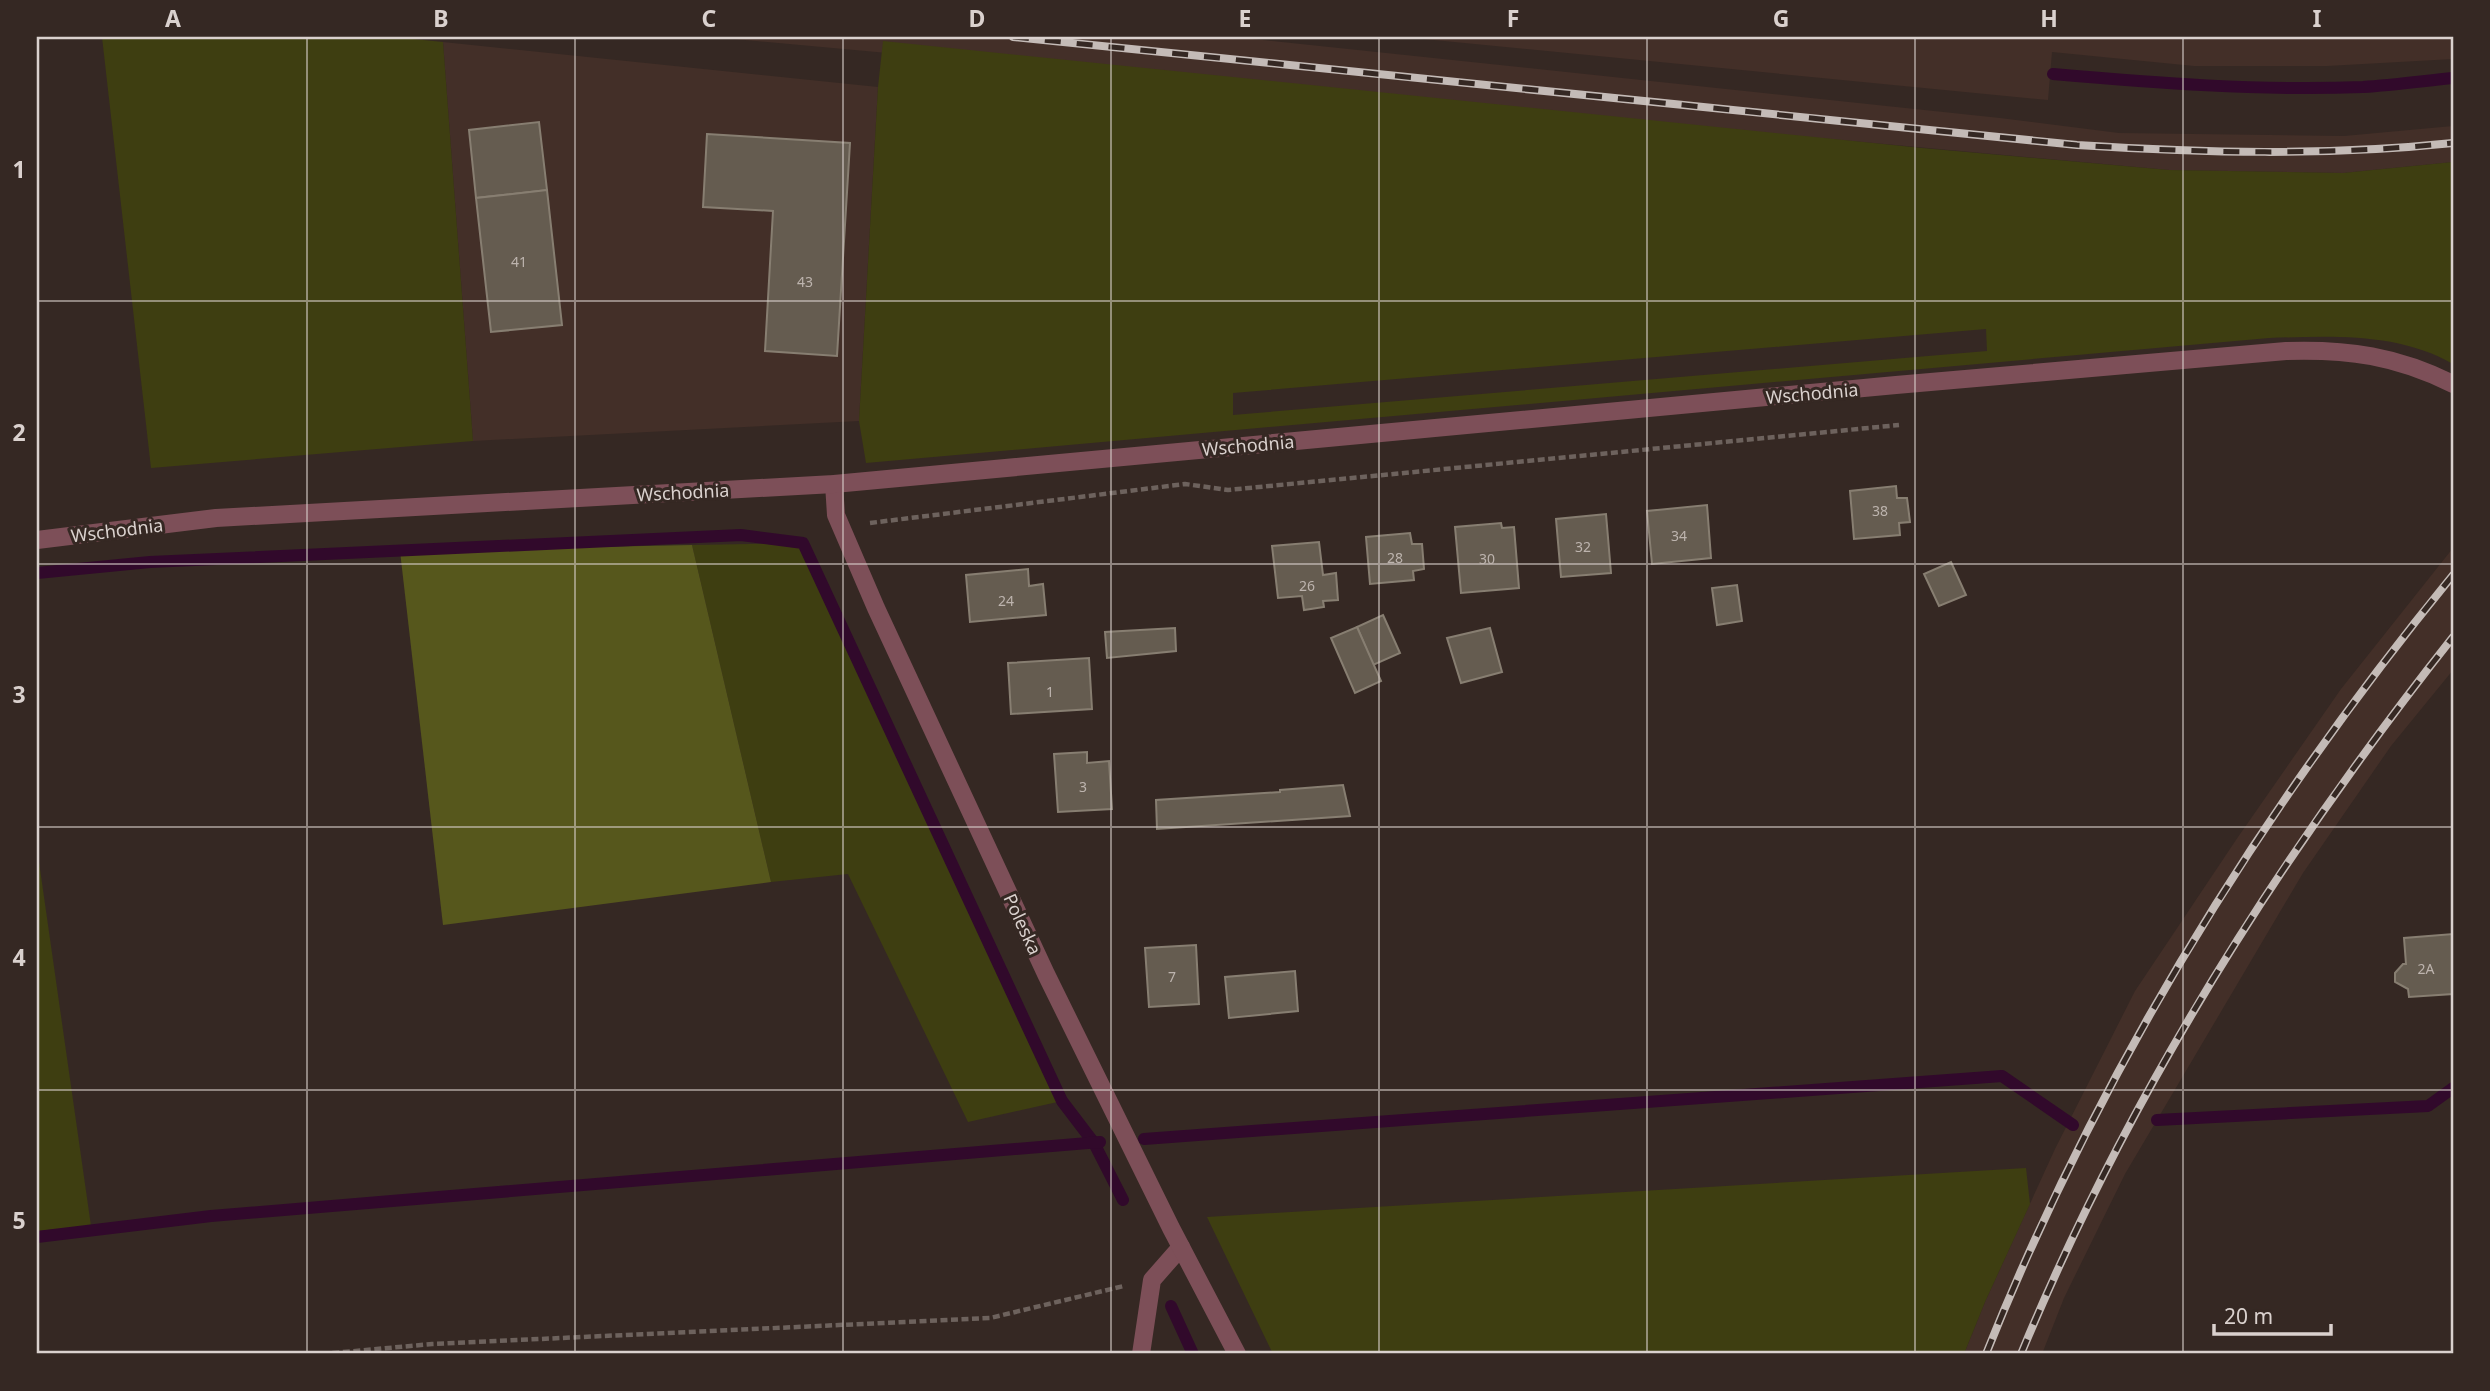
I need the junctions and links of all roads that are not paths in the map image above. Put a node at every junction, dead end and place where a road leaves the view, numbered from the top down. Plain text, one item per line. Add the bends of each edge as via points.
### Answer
1 (2453, 384) edge
2 (834, 484) junction
3 (37, 540) edge
4 (1181, 1247) junction
5 (1141, 1354) edge
6 (1237, 1354) edge

1 - 2 street, Wschodnia via 2423,369 2377,356 2286,351
2 - 3 street, Wschodnia via 216,518
2 - 4 street, Poleska via 836,515 876,608 1046,974
4 - 5 street via 1152,1280
4 - 6 street, Poleska

